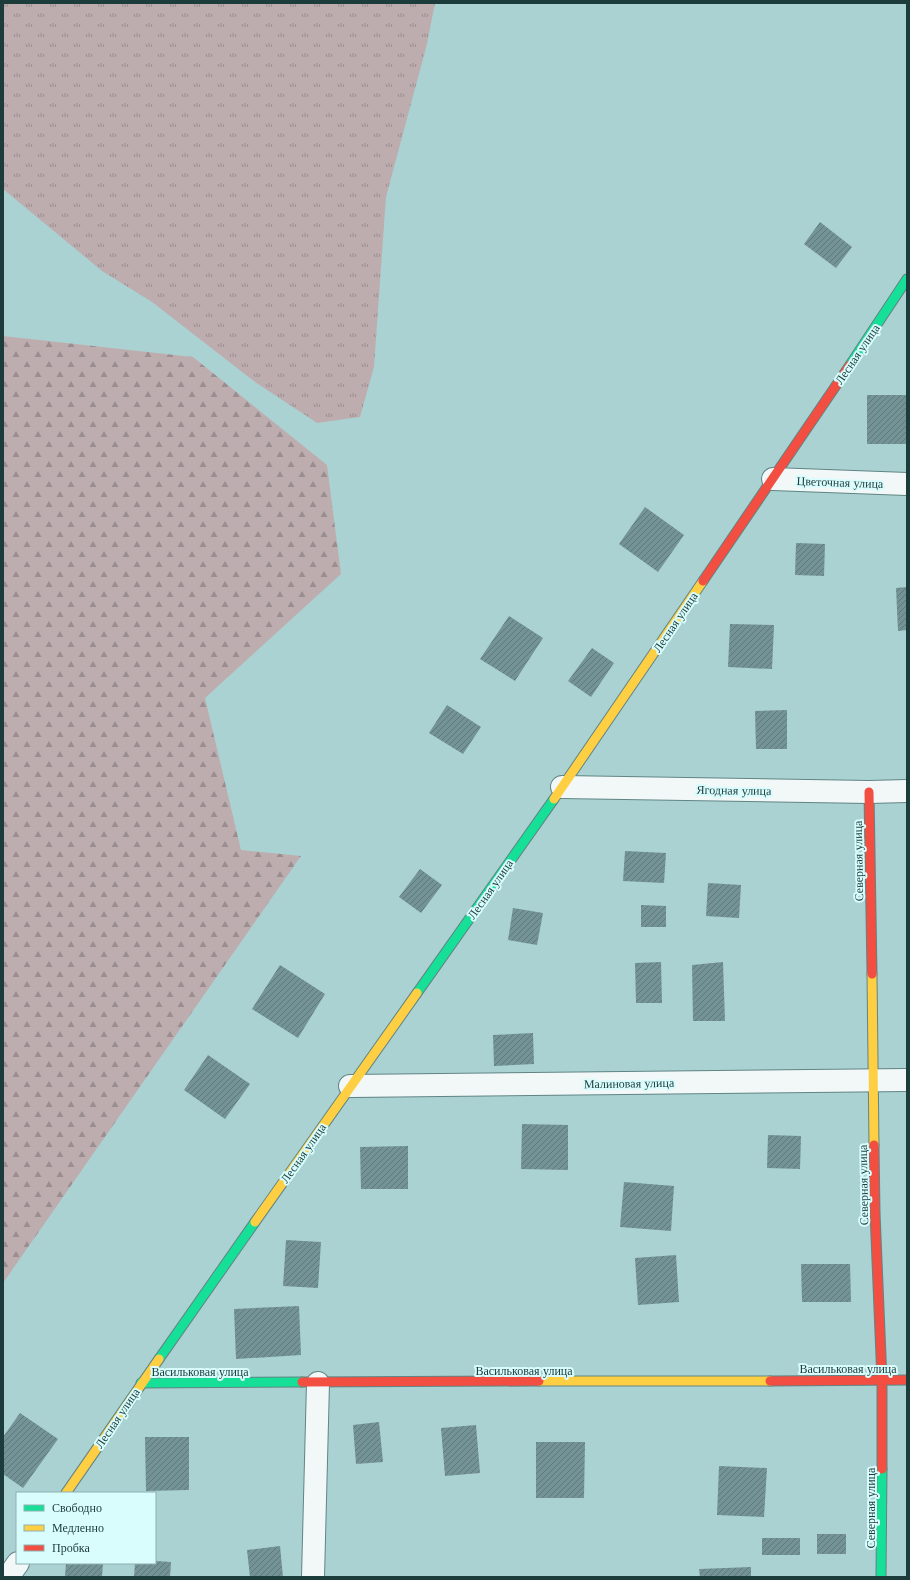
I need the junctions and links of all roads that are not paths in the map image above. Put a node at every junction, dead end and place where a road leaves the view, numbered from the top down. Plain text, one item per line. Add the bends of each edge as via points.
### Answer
1 (907, 279) edge
2 (773, 479) junction
3 (907, 484) edge
4 (562, 787) junction
5 (907, 791) edge
6 (869, 792) junction
7 (874, 1080) junction
8 (907, 1080) edge
9 (350, 1086) junction
10 (882, 1380) junction
11 (907, 1380) edge
12 (141, 1383) junction
13 (318, 1383) junction
14 (67, 1492) edge
15 (17, 1564) edge
16 (8, 1577) edge
17 (313, 1577) edge
18 (881, 1577) edge

1 - 2 street, Лесная улица
2 - 3 street, Цветочная улица
2 - 4 street, Лесная улица
4 - 6 street, Ягодная улица
4 - 9 street, Лесная улица
5 - 6 street, Ягодная улица
6 - 7 street, Северная улица
7 - 8 street, Малиновая улица
7 - 9 street, Малиновая улица
7 - 10 street, Северная улица
9 - 12 street, Лесная улица
10 - 11 street, Васильковая улица
10 - 13 street, Васильковая улица
10 - 18 street, Северная улица
12 - 13 street, Васильковая улица
12 - 14 street, Лесная улица
13 - 17 street
15 - 16 street

